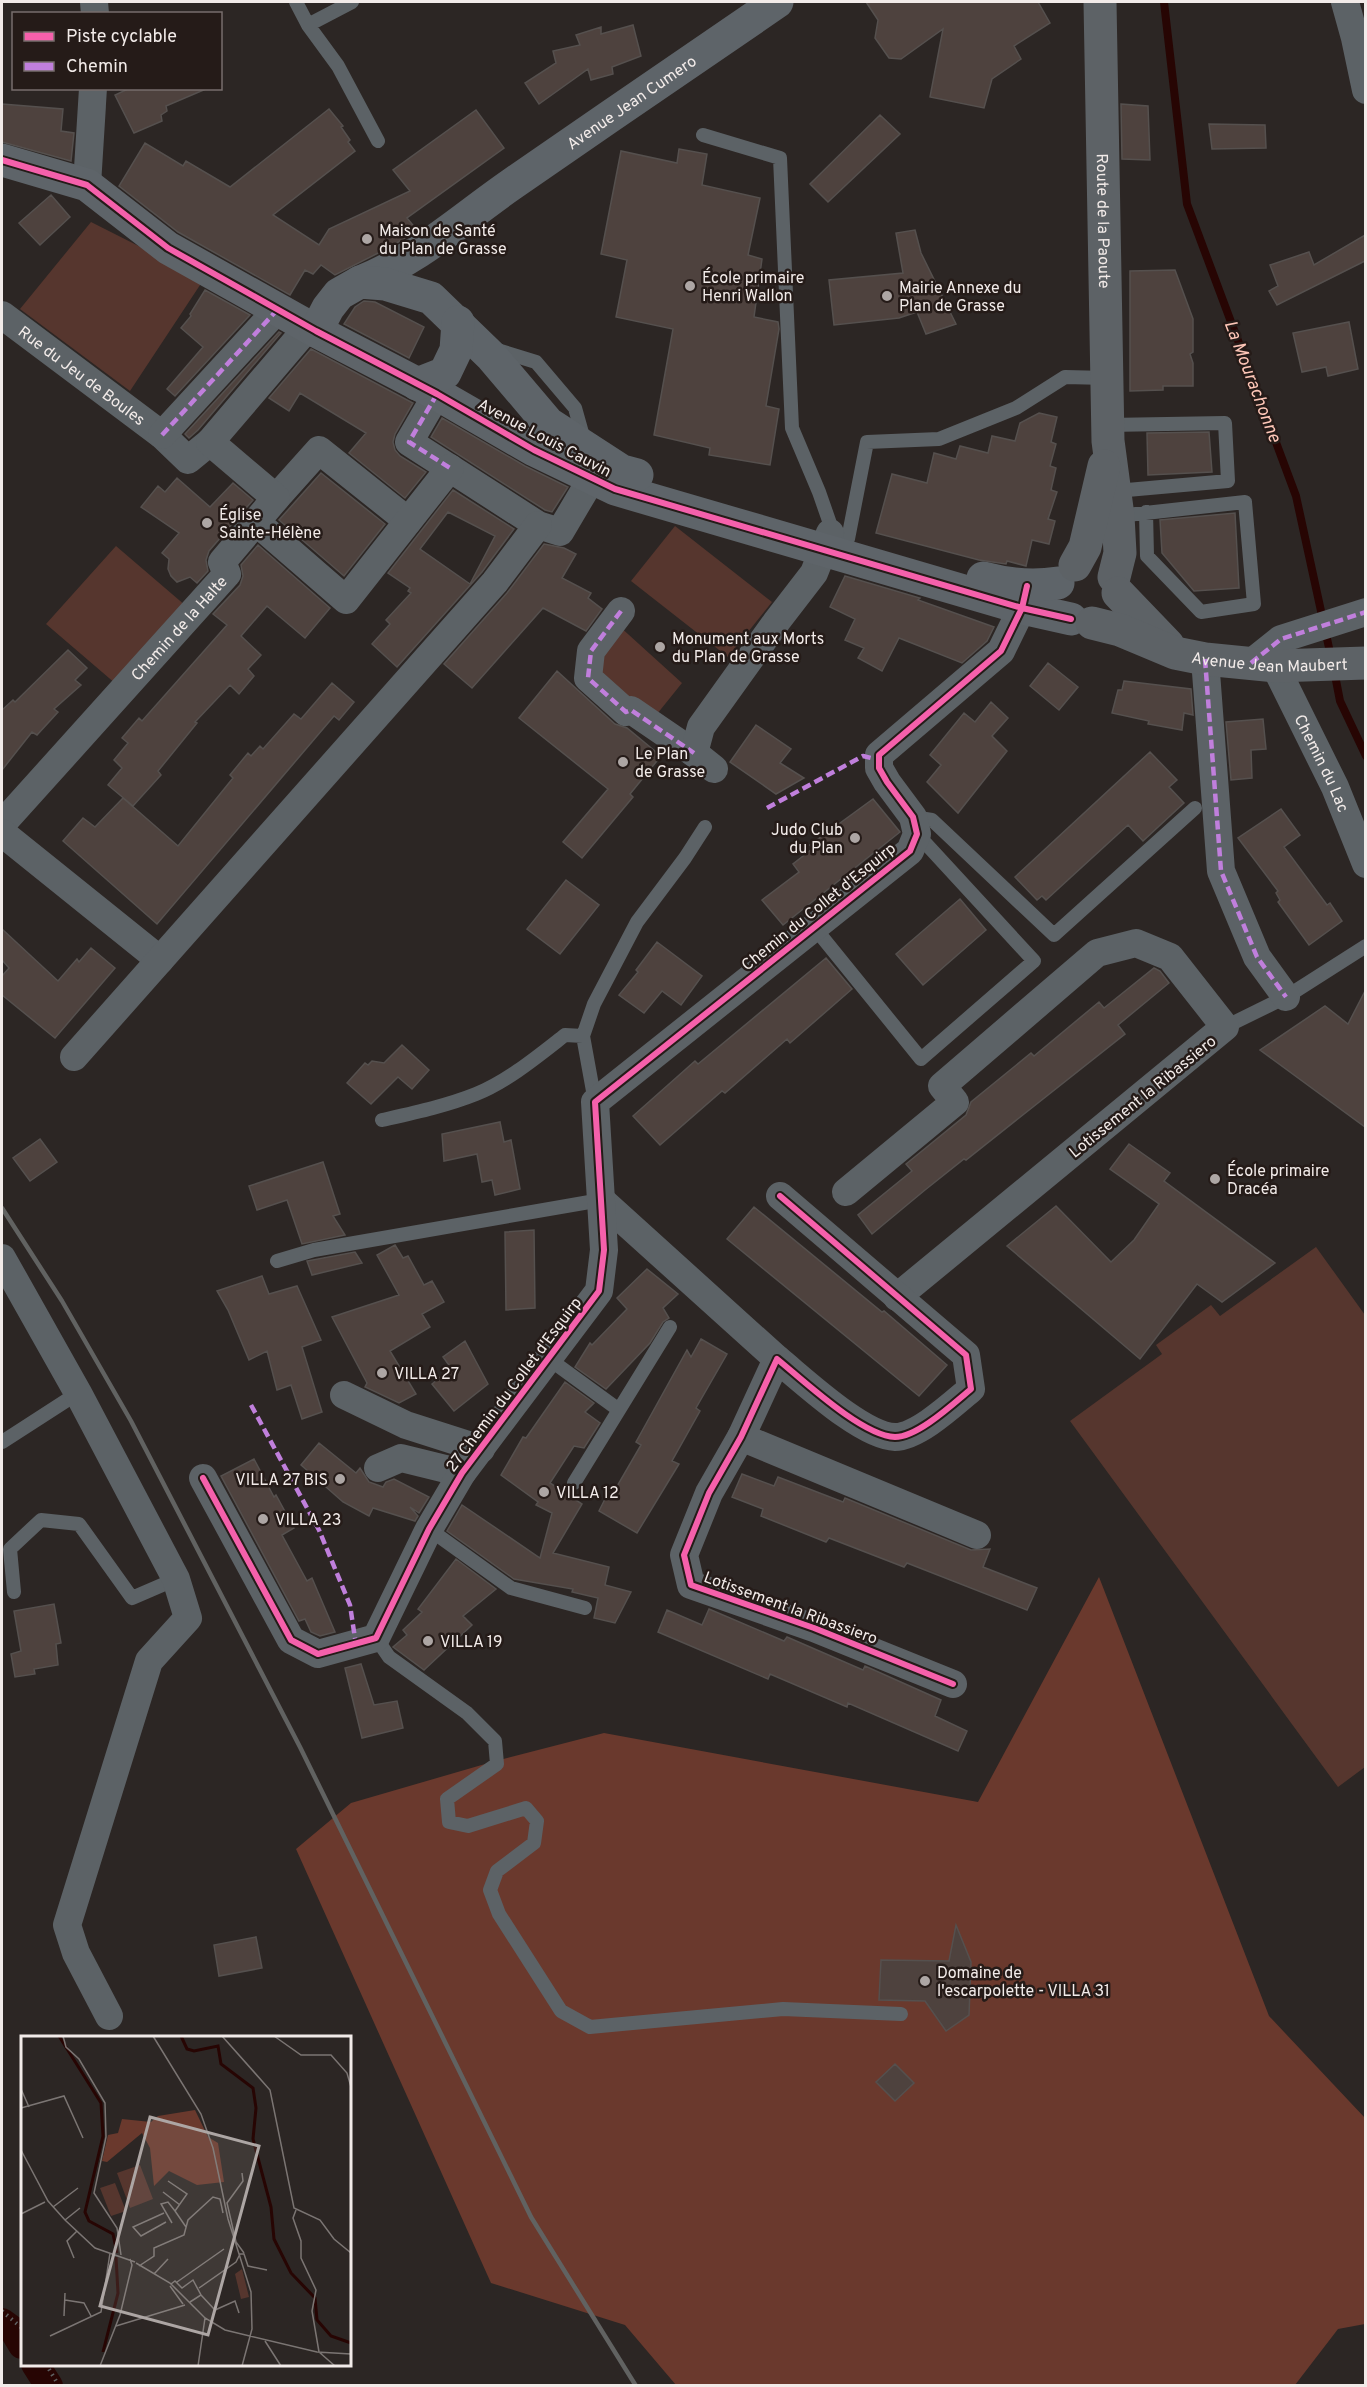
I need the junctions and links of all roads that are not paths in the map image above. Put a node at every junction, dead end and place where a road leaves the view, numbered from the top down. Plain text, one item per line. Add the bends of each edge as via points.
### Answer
1 (296, 2) edge
2 (352, 2) edge
3 (777, 2) edge
4 (1100, 2) edge
5 (1345, 2) edge
6 (308, 25) junction
7 (93, 90) edge
8 (1365, 90) edge
9 (703, 135) dead end
10 (378, 141) dead end
11 (2, 160) edge
12 (87, 185) junction
13 (439, 240) junction
14 (360, 282) junction
15 (431, 298) junction
16 (278, 309) junction
17 (2, 315) edge
18 (458, 322) junction
19 (313, 328) junction
20 (481, 345) junction
21 (1107, 378) junction
22 (427, 389) junction
23 (1108, 433) junction
24 (162, 435) junction
25 (541, 436) junction
26 (210, 442) junction
27 (589, 463) junction
28 (450, 468) junction
29 (276, 498) junction
30 (1126, 506) junction
31 (408, 520) junction
32 (256, 522) junction
33 (538, 525) junction
34 (834, 539) junction
35 (1046, 585) junction
36 (1116, 585) junction
37 (621, 611) dead end
38 (1356, 614) edge
39 (1081, 621) junction
40 (1190, 656) junction
41 (1276, 658) junction
42 (1365, 663) edge
43 (1195, 808) dead end
44 (2, 824) edge
45 (915, 825) junction
46 (705, 827) dead end
47 (2, 833) edge
48 (1365, 864) edge
49 (814, 927) junction
50 (1365, 946) edge
51 (160, 960) junction
52 (1286, 997) junction
53 (1225, 1027) junction
54 (583, 1036) junction
55 (74, 1057) dead end
56 (595, 1102) junction
57 (382, 1120) dead end
58 (846, 1192) dead end
59 (780, 1196) dead end
60 (601, 1200) junction
61 (2, 1258) edge
62 (277, 1261) dead end
63 (897, 1297) junction
64 (670, 1327) dead end
65 (549, 1359) junction
66 (777, 1359) junction
67 (78, 1393) junction
68 (344, 1395) dead end
69 (619, 1410) junction
70 (741, 1437) junction
71 (2, 1442) edge
72 (481, 1449) junction
73 (378, 1468) dead end
74 (462, 1473) junction
75 (203, 1478) dead end
76 (574, 1483) dead end
77 (429, 1529) junction
78 (977, 1535) dead end
79 (176, 1579) junction
80 (15, 1592) dead end
81 (585, 1608) dead end
82 (376, 1638) junction
83 (953, 1684) dead end
84 (901, 2014) dead end
85 (109, 2016) dead end

1 - 6 lane
2 - 6 lane
3 - 13 street, Avenue Jean Cumero
4 - 21 main road, Route de la Paoute
5 - 8 street
6 - 10 lane via 338,66
7 - 12 street
9 - 34 lane via 780,159 792,428
11 - 12 street
12 - 16 street, Avenue Louis Cauvin via 168,248
13 - 14 street, Avenue Jean Cumero via 388,271
13 - 15 street via 429,273
14 - 15 street, Avenue Louis Cauvin via 385,284
14 - 19 street via 339,294
15 - 18 street, Avenue Louis Cauvin
16 - 19 street, Avenue Louis Cauvin
16 - 24 street, Rue du Jeu de Boules
17 - 24 street, Rue du Jeu de Boules
18 - 20 street, Avenue Louis Cauvin
18 - 22 street via 456,350 445,373
19 - 22 street, Avenue Louis Cauvin
19 - 26 street
20 - 25 street, Avenue Louis Cauvin via 524,392
20 - 27 lane via 536,362 574,408
21 - 23 main road, Route de la Paoute
21 - 34 lane via 1065,377 1016,408 939,439 867,442
22 - 25 street, Avenue Louis Cauvin
22 - 28 street via 409,441
23 - 30 main road, Route de la Paoute
23 - 30 lane via 1225,423 1228,481
23 - 35 main road, Route de la Paoute via 1085,547
24 - 26 street, Rue du Jeu de Boules via 188,460
25 - 27 street, Avenue Louis Cauvin
26 - 29 street
27 - 33 street via 560,532
27 - 34 street, Avenue Louis Cauvin
28 - 31 street
28 - 33 street
29 - 31 street, Chemin de la Halte via 319,450
29 - 32 street, Chemin de la Halte
30 - 30 lane via 1245,501 1254,604 1202,612 1147,556
30 - 36 main road, Route de la Paoute
31 - 32 street via 346,600
32 - 44 street, Chemin de la Halte via 222,562 227,574
33 - 51 street via 495,582
34 - 35 street, Avenue Louis Cauvin via 1007,585
34 - 37 street via 814,573 700,728 704,761 631,710 627,712 588,678 591,651
35 - 36 street via 1092,563 1108,570
35 - 39 street via 1058,603
35 - 45 street via 1001,651 879,754 879,768 886,782
36 - 39 street via 1114,609 1108,616
36 - 40 main road, Avenue Jean Maubert
38 - 41 street
39 - 40 main road, Avenue Jean Maubert via 1120,630
40 - 41 main road, Avenue Jean Maubert
40 - 52 street via 1221,870 1257,957
41 - 42 main road, Avenue Jean Maubert
41 - 48 street, Chemin du Lac
43 - 45 lane via 1054,935 932,820
45 - 49 street, Chemin du Collet d'Esquirp via 910,851
45 - 49 lane via 1034,961 921,1059
46 - 54 lane via 637,922 594,1004
47 - 51 street
49 - 56 street, Chemin du Collet d'Esquirp
50 - 52 lane
51 - 55 street
52 - 53 lane
53 - 58 street, Lotissement la Ribassiero via 1170,957 1136,943 1097,953 942,1086 955,1102
53 - 63 street, Lotissement la Ribassiero
54 - 56 lane
54 - 57 lane via 565,1035 524,1066 478,1093
56 - 60 street
59 - 63 street
60 - 62 lane via 314,1250
60 - 65 street, 27 Chemin du Collet d'Esquirp via 604,1250 599,1291
60 - 66 street
61 - 67 street
63 - 66 street via 966,1355 971,1389 926,1426 895,1437 860,1425
64 - 69 lane
65 - 69 lane
65 - 72 street, 27 Chemin du Collet d'Esquirp
66 - 70 street, Lotissement la Ribassiero
67 - 71 lane
67 - 79 street
68 - 72 street via 406,1425
69 - 76 lane
70 - 78 street
70 - 83 street, Lotissement la Ribassiero via 709,1493 684,1555 691,1585 814,1628
72 - 74 street, 27 Chemin du Collet d'Esquirp
73 - 74 street via 401,1458
74 - 77 street, 27 Chemin du Collet d'Esquirp
75 - 82 street via 291,1640 318,1654
77 - 81 lane via 511,1588
77 - 82 street, 27 Chemin du Collet d'Esquirp
79 - 80 lane via 132,1598 79,1524 41,1520 10,1549
79 - 85 street via 188,1618 149,1661 67,1925 76,1953
82 - 84 lane via 389,1657 467,1713 495,1741 497,1764 447,1799 449,1822 468,1826 526,1808 537,1821 534,1843 497,1871 490,1890 499,1914 561,2011 590,2026 783,2009

